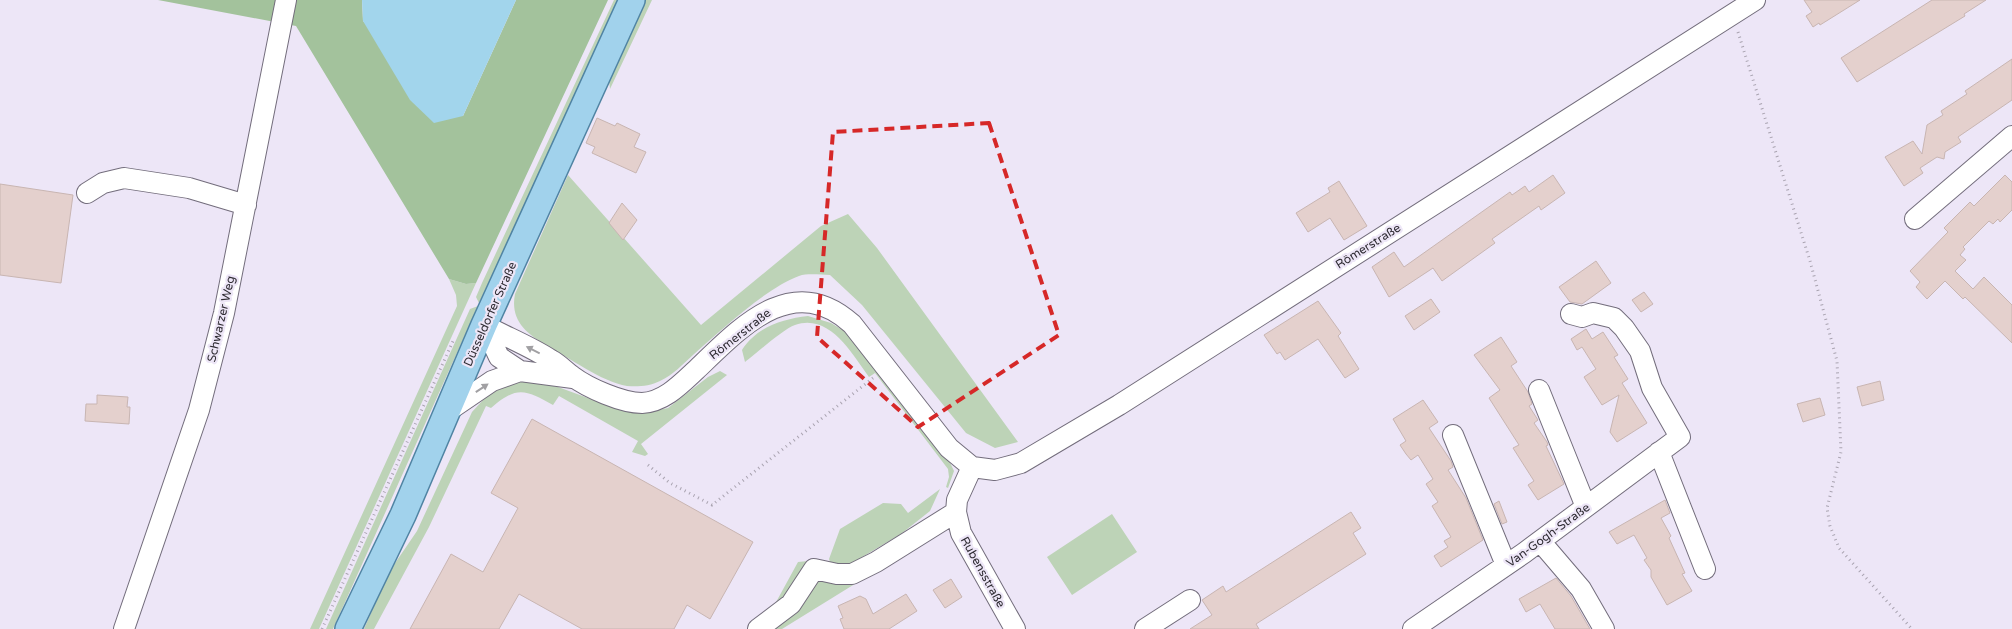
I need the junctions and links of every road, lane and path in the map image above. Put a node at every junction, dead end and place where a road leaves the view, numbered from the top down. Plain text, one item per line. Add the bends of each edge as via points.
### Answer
1 (286, 0) edge
2 (632, 0) edge
3 (1755, 0) edge
4 (1732, 14) junction
5 (2012, 136) edge
6 (87, 193) dead end
7 (246, 205) junction
8 (1915, 219) dead end
9 (1571, 314) dead end
10 (484, 325) junction
11 (520, 371) junction
12 (573, 378) junction
13 (880, 385) dead end
14 (1539, 390) dead end
15 (448, 411) junction
16 (1454, 435) dead end
17 (1659, 452) junction
18 (648, 465) dead end
19 (972, 467) junction
20 (1586, 506) junction
21 (956, 512) junction
22 (1540, 541) junction
23 (1506, 565) junction
24 (1705, 569) dead end
25 (1190, 600) dead end
26 (124, 629) edge
27 (348, 629) edge
28 (758, 629) edge
29 (1015, 629) edge
30 (1145, 629) edge
31 (1413, 629) edge
32 (1604, 629) edge
33 (1912, 629) edge

1 - 7 street, Schwarzer Weg
2 - 10 main road, Düsseldorfer Straße
3 - 4 street, Römerstraße
4 - 19 street, Römerstraße via 1119,405 1021,463 995,470
4 - 33 path via 1810,261 1837,361 1841,452 1827,508 1830,526 1839,548
5 - 8 street
6 - 7 street via 103,183 124,178 189,188
7 - 26 street, Schwarzer Weg via 224,313 199,410
9 - 17 street, Van-Gogh-Straße via 1582,317 1593,313 1614,318 1640,351 1652,388 1680,437
10 - 11 street, Römerstraße via 499,357
12 -> 10 street, Römerstraße via 552,360
10 - 15 main road, Düsseldorfer Straße
11 - 12 street, Römerstraße
15 -> 11 street via 492,382
12 - 19 street, Römerstraße via 618,399 642,403 662,398 763,313 780,304 810,302 839,312 852,324 949,448
13 - 18 path via 874,377 712,505 670,483
14 - 20 street
15 - 27 main road, Düsseldorfer Straße via 403,516
16 - 23 street
17 - 20 street, Van-Gogh-Straße
17 - 24 street
19 - 21 street via 957,500
20 - 22 street, Van-Gogh-Straße
21 - 28 street via 852,574 814,569 791,604
21 - 29 street, Rubensstraße via 961,533
22 - 23 street, Van-Gogh-Straße
22 - 32 street via 1581,589
23 - 31 street, Van-Gogh-Straße
25 - 30 street

